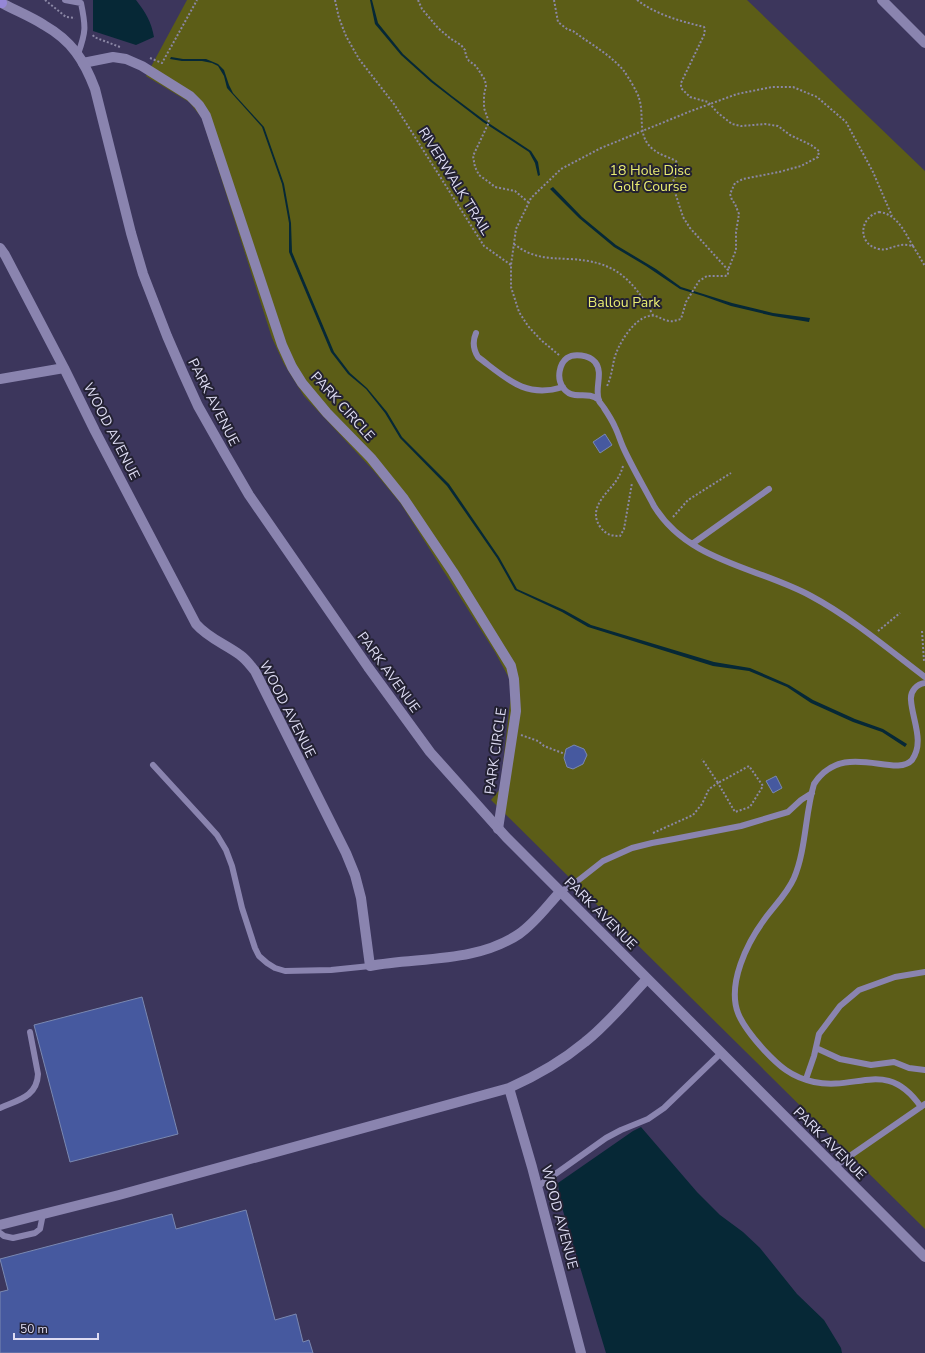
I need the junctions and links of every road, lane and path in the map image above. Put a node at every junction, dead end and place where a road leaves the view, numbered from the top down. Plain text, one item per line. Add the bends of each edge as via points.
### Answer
1 (45, 0) edge
2 (65, 0) edge
3 (197, 0) edge
4 (335, 0) edge
5 (418, 0) edge
6 (554, 0) edge
7 (637, 0) edge
8 (882, 0) edge
9 (1, 2) edge
10 (85, 25) junction
11 (925, 43) edge
12 (121, 47) dead end
13 (78, 54) junction
14 (150, 58) dead end
15 (83, 63) junction
16 (710, 104) junction
17 (642, 132) junction
18 (528, 202) junction
19 (892, 216) junction
20 (514, 244) junction
21 (913, 246) junction
22 (0, 248) edge
23 (511, 265) junction
24 (925, 266) edge
25 (728, 270) junction
26 (653, 315) junction
27 (476, 333) dead end
28 (564, 360) junction
29 (64, 368) junction
30 (0, 379) edge
31 (563, 387) junction
32 (606, 389) dead end
33 (599, 400) junction
34 (627, 455) junction
35 (634, 468) junction
36 (731, 473) dead end
37 (769, 489) dead end
38 (666, 523) junction
39 (692, 544) junction
40 (900, 614) dead end
41 (922, 632) dead end
42 (873, 636) junction
43 (924, 661) edge
44 (925, 677) edge
45 (925, 683) edge
46 (512, 734) junction
47 (565, 754) dead end
48 (702, 759) dead end
49 (153, 765) dead end
50 (718, 784) junction
51 (812, 793) junction
52 (498, 829) junction
53 (652, 834) dead end
54 (560, 892) junction
55 (370, 966) junction
56 (925, 972) edge
57 (647, 979) junction
58 (30, 1032) dead end
59 (816, 1048) junction
60 (721, 1053) junction
61 (924, 1070) edge
62 (806, 1079) junction
63 (510, 1088) junction
64 (923, 1105) edge
65 (0, 1108) edge
66 (834, 1167) junction
67 (537, 1187) junction
68 (43, 1214) junction
69 (0, 1225) edge
70 (0, 1233) edge
71 (925, 1257) edge
72 (581, 1353) edge

1 - 10 path via 66,17 78,17
2 - 10 lane via 81,3
3 - 14 path via 162,63
4 - 23 path, RIVERWALK TRAIL via 346,36 359,59 394,104 484,246
5 - 18 path via 438,28 461,45 469,61 476,66 485,80 484,108 489,122 473,156 479,175 495,187 515,191
6 - 17 path via 558,22 604,52 624,72 639,98
7 - 16 path via 647,8 676,20 704,27 704,35 681,88 690,97
8 - 11 street
9 - 13 street, PARK AVENUE via 44,24
10 - 12 path via 94,37
10 - 13 lane
13 - 15 street, PARK AVENUE
15 - 46 street, PARK CIRCLE via 113,56 121,57 142,66 190,96 203,111 282,345 292,367 327,413 371,458 404,499 504,655 514,679 516,711
15 - 52 street, PARK AVENUE via 95,89 131,233 144,274 180,366 206,419 249,494 382,687 430,752
16 - 17 path
16 - 19 path via 737,94 772,87 792,87 817,97 846,122 873,172
16 - 25 path via 732,124 778,126 819,151 818,157 801,166 735,183 730,194 739,214 736,250
17 - 18 path via 601,148 561,169
17 - 25 path via 653,150 678,164 672,183 683,217
18 - 20 path via 516,229
19 - 21 path
19 - 21 path via 879,212 867,218 863,230 868,243 872,247 885,250 905,244
20 - 23 path
20 - 26 path via 531,255 591,261 607,266 639,292
21 - 24 path
22 - 29 street, WOOD AVENUE
23 - 28 path via 511,287 519,312 541,340
25 - 26 path via 728,275 707,276 696,283 681,319 669,321
26 - 32 path via 642,318 618,346
27 - 31 lane via 473,346 478,357 518,386 542,392
28 - 31 lane via 559,376
28 - 33 lane via 575,355 589,357 594,361 599,372
29 - 30 street
29 - 55 street, WOOD AVENUE via 196,624 203,632 239,654 255,671 355,875 361,898
31 - 33 lane via 569,394 593,396
33 - 34 lane via 615,427
34 - 35 lane
34 - 35 path via 620,476 597,506 600,526 606,534 620,536 624,529
35 - 38 lane
36 - 38 path via 688,500
37 - 39 lane
38 - 39 lane
39 - 42 lane via 712,556 812,596
40 - 42 path
41 - 43 path
42 - 44 lane
45 - 51 lane via 920,684 912,693 918,741 916,753 908,763 893,766 869,761 835,765 819,776
46 - 47 path via 526,736
46 - 52 street, PARK CIRCLE
48 - 50 path
49 - 55 lane via 208,825 226,850 254,948 267,963 285,971
50 - 50 path via 735,812 750,807 763,786 749,766
50 - 53 path via 708,789 702,804 693,815
51 - 54 lane via 788,812 742,826 632,848 603,861
51 - 62 lane via 794,879 749,944 736,978 734,992 738,1014 761,1046 784,1070
52 - 54 street, PARK AVENUE
54 - 55 street via 531,925 507,941 490,948 435,959
54 - 57 street, PARK AVENUE
56 - 59 lane via 895,977 859,990 840,1006 819,1034
57 - 60 street, PARK AVENUE
57 - 63 street via 586,1041 556,1063
58 - 65 lane via 38,1074 36,1085 26,1097
59 - 61 lane via 840,1059 871,1065 894,1062
59 - 62 lane
60 - 66 street, PARK AVENUE
60 - 67 lane via 664,1108 648,1119 606,1138
62 - 64 lane via 826,1083 884,1079 906,1089
63 - 67 street, WOOD AVENUE
63 - 68 street
64 - 66 lane
66 - 71 street, PARK AVENUE
67 - 72 street, WOOD AVENUE
68 - 69 street
68 - 70 lane via 40,1229 35,1233 13,1238

